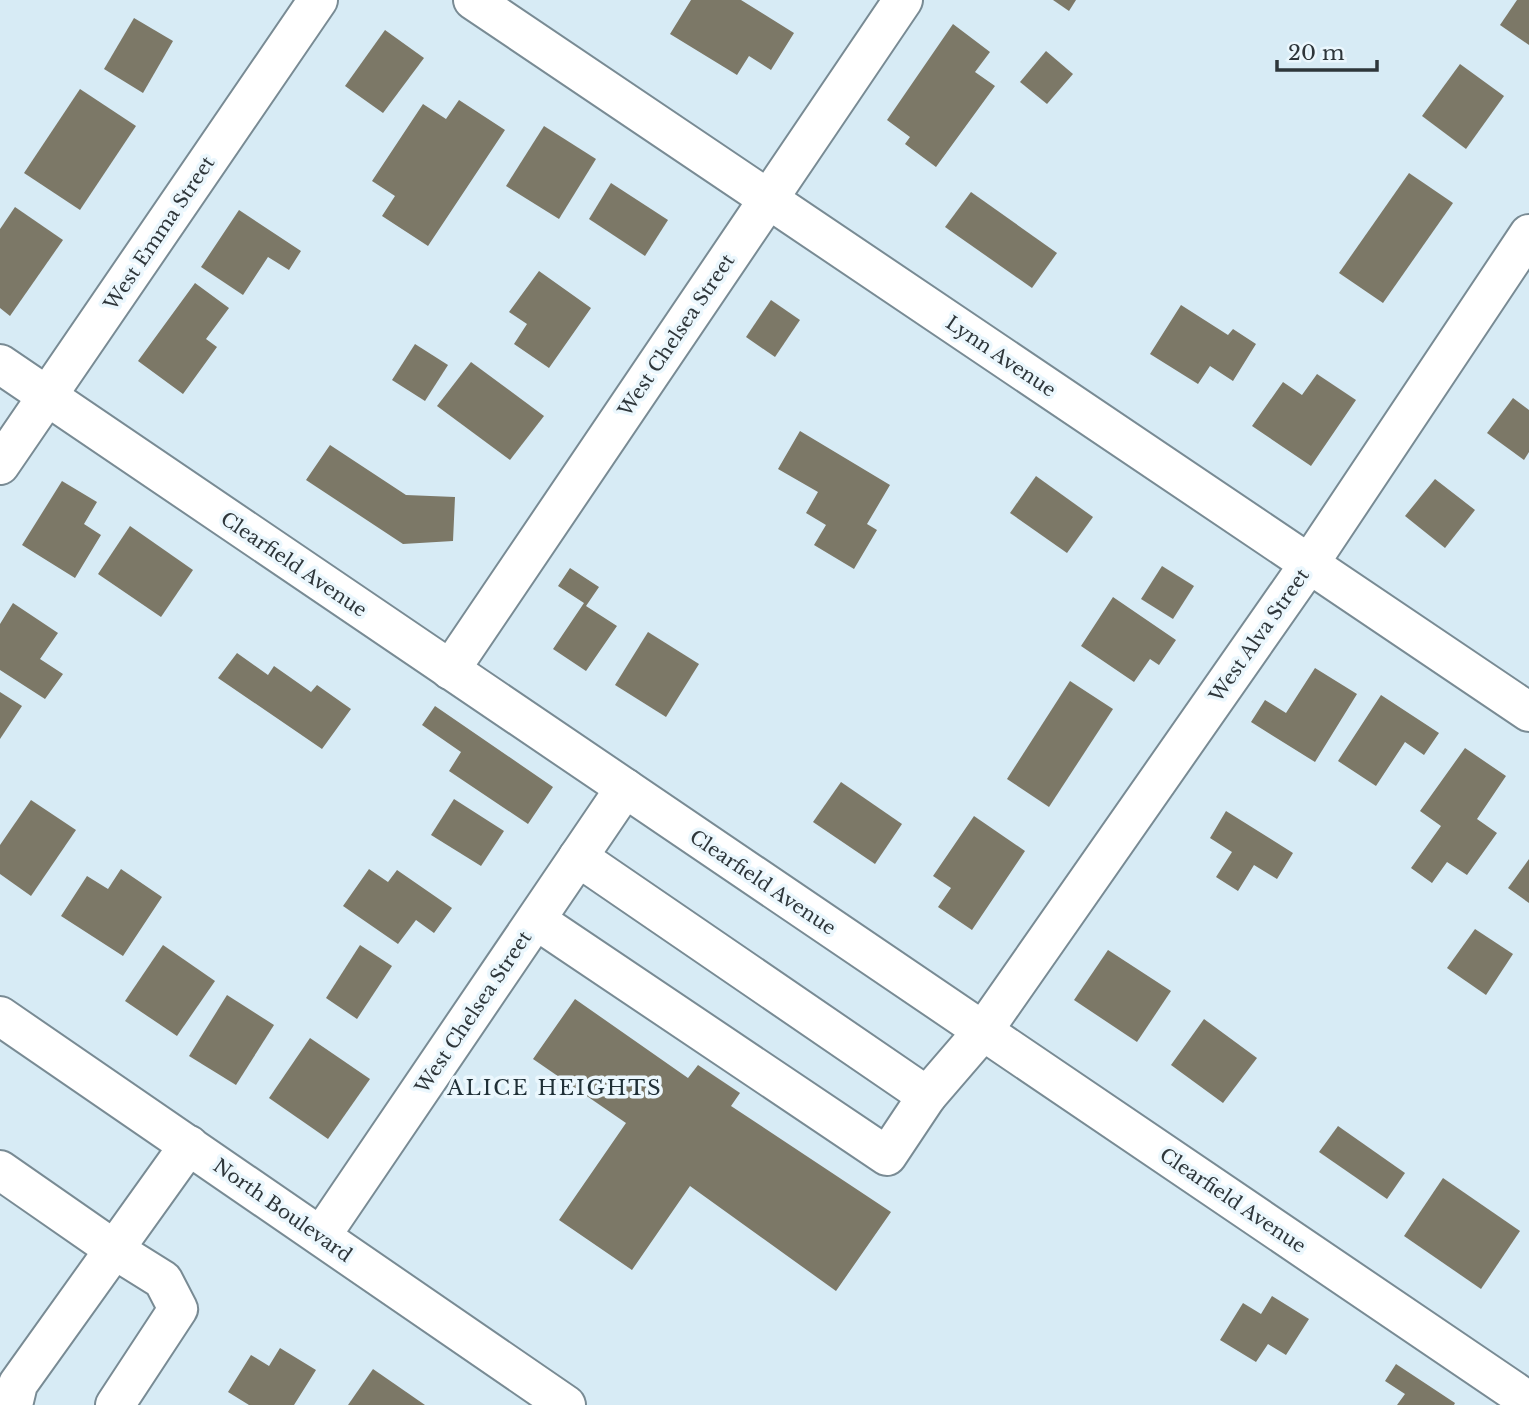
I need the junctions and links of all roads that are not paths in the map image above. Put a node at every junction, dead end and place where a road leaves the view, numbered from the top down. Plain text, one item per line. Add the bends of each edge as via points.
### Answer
1 (318, 0) edge
2 (472, 0) edge
3 (903, 0) edge
4 (768, 200) junction
5 (1529, 234) edge
6 (0, 365) edge
7 (47, 397) junction
8 (0, 465) edge
9 (1309, 564) junction
10 (450, 670) junction
11 (1529, 712) edge
12 (625, 788) junction
13 (578, 857) junction
14 (536, 920) junction
15 (2, 1021) edge
16 (983, 1031) junction
17 (927, 1096) junction
18 (189, 1145) junction
19 (0, 1170) edge
20 (321, 1236) junction
21 (115, 1250) junction
22 (1526, 1400) edge
23 (13, 1405) edge
24 (115, 1405) edge
25 (566, 1405) edge

1 - 7 street, West Emma Street
2 - 4 street, Lynn Avenue
3 - 4 street, West Chelsea Street
4 - 9 street, Lynn Avenue
4 - 10 street, West Chelsea Street
5 - 9 street, West Alva Street
6 - 7 street, Clearfield Avenue
7 - 8 street, West Emma Street
7 - 10 street, Clearfield Avenue
9 - 11 street, Lynn Avenue
9 - 16 street, West Alva Street
10 - 12 street, Clearfield Avenue
12 - 13 street, West Chelsea Street
12 - 16 street, Clearfield Avenue
13 - 14 street, West Chelsea Street
13 - 17 street
14 - 17 street, West Alva Street via 887,1156
14 - 20 street, West Chelsea Street
15 - 18 street, North Boulevard
16 - 17 street, West Alva Street
16 - 22 street, Clearfield Avenue
18 - 20 street, North Boulevard
18 - 21 street
19 - 21 street
20 - 25 street, North Boulevard
21 - 23 street via 18,1384
21 - 24 street via 163,1280 178,1310

